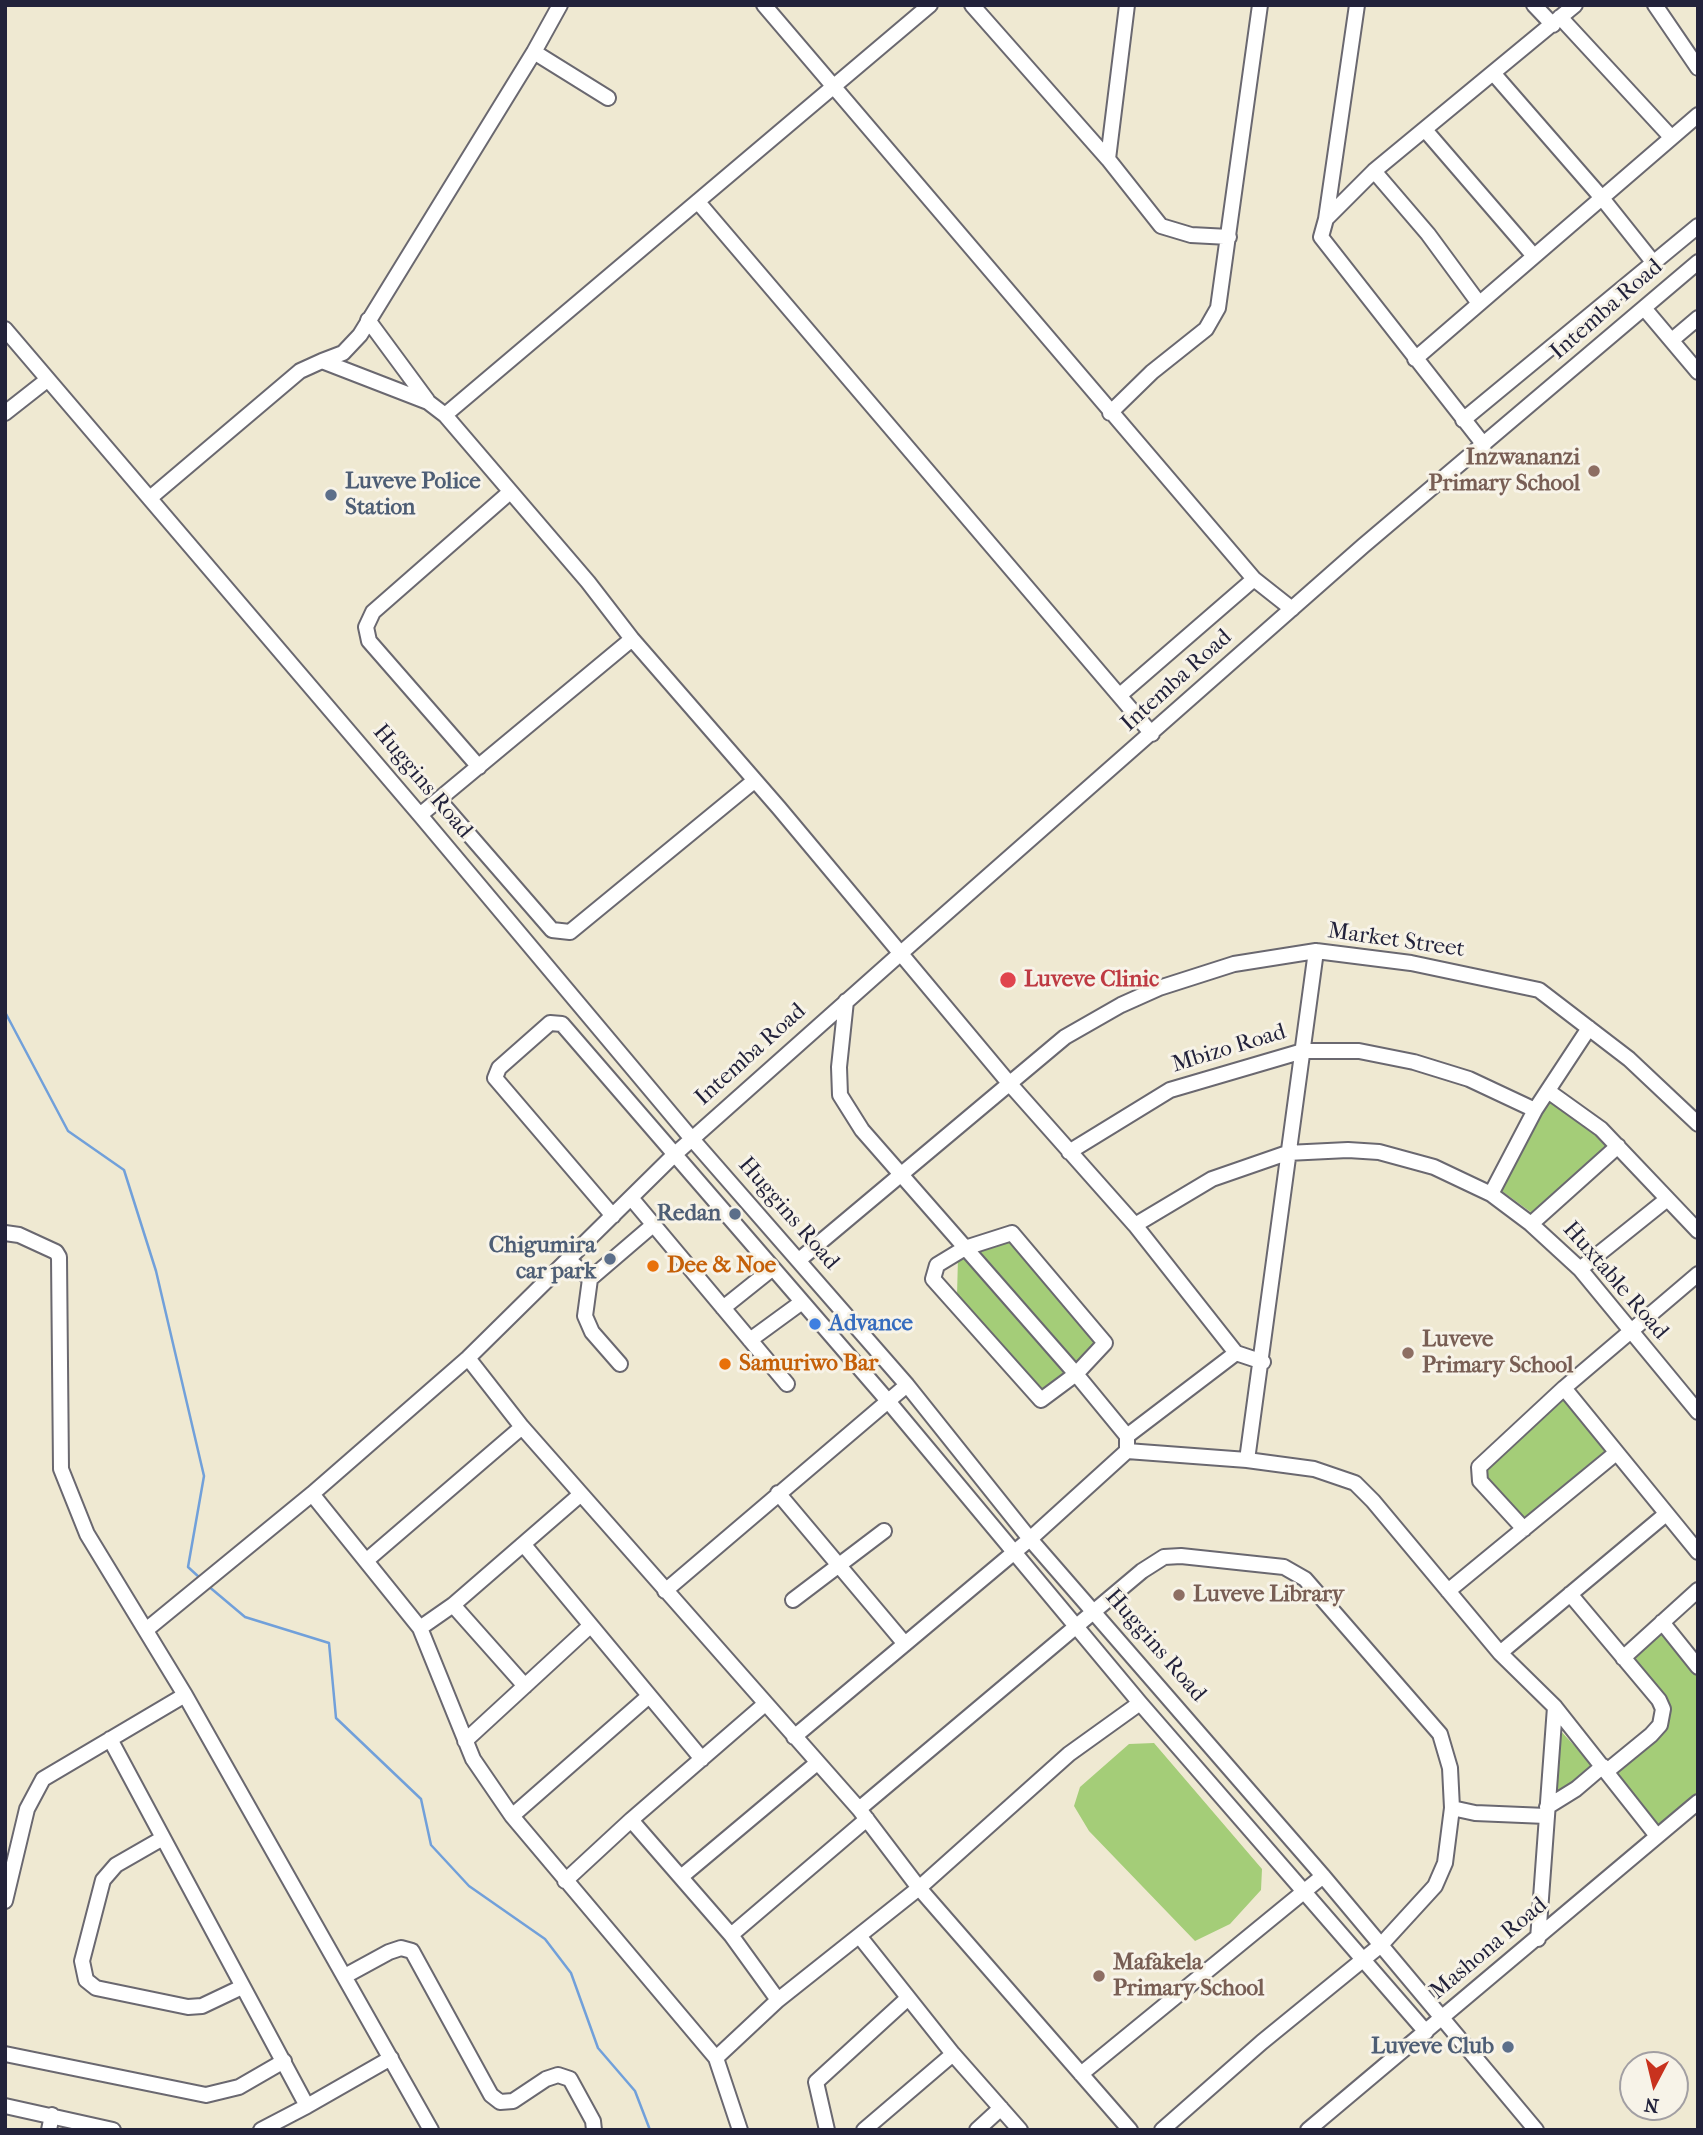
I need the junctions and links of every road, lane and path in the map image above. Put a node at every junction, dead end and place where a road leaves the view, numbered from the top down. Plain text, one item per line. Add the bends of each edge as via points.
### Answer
1 (764, 5) edge
2 (930, 5) edge
3 (972, 5) edge
4 (1127, 5) edge
5 (1260, 5) edge
6 (1357, 5) edge
7 (1534, 5) edge
8 (1576, 5) edge
9 (1655, 5) edge
10 (555, 7) edge
11 (1556, 21) junction
12 (534, 52) junction
13 (1698, 68) edge
14 (1494, 74) junction
15 (832, 88) junction
16 (608, 98) dead end
17 (1698, 115) edge
18 (1426, 131) junction
19 (1671, 137) junction
20 (1108, 159) junction
21 (1374, 171) junction
22 (1602, 198) junction
23 (698, 202) junction
24 (1326, 219) junction
25 (1698, 226) edge
26 (1228, 237) junction
27 (1533, 255) junction
28 (1653, 262) junction
29 (1698, 262) edge
30 (1478, 302) junction
31 (1644, 308) junction
32 (1698, 318) edge
33 (368, 320) junction
34 (5, 329) edge
35 (1672, 340) junction
36 (1415, 359) junction
37 (322, 361) junction
38 (1698, 372) edge
39 (47, 380) junction
40 (428, 402) junction
41 (5, 413) edge
42 (1110, 413) junction
43 (445, 415) junction
44 (1463, 421) junction
45 (1484, 445) junction
46 (510, 492) junction
47 (150, 498) junction
48 (1254, 579) junction
49 (1292, 609) junction
50 (632, 639) junction
51 (1120, 695) junction
52 (1152, 734) junction
53 (479, 767) junction
54 (754, 781) junction
55 (439, 800) junction
56 (420, 815) junction
57 (1316, 951) junction
58 (901, 953) junction
59 (846, 1001) junction
60 (1589, 1028) junction
61 (1303, 1051) junction
62 (1009, 1083) junction
63 (1548, 1091) junction
64 (1535, 1110) junction
65 (1698, 1124) edge
66 (692, 1139) junction
67 (1618, 1146) junction
68 (1069, 1152) junction
69 (1287, 1153) junction
70 (674, 1155) junction
71 (901, 1174) junction
72 (1491, 1194) junction
73 (632, 1199) junction
74 (1667, 1200) junction
75 (614, 1216) junction
76 (1531, 1224) junction
77 (653, 1225) junction
78 (1135, 1226) junction
79 (1698, 1231) edge
80 (5, 1233) edge
81 (965, 1248) junction
82 (570, 1261) junction
83 (799, 1261) junction
84 (773, 1268) junction
85 (1580, 1269) junction
86 (1698, 1274) edge
87 (590, 1279) junction
88 (802, 1302) junction
89 (723, 1308) junction
90 (1630, 1332) junction
91 (750, 1340) junction
92 (1236, 1353) junction
93 (468, 1358) junction
94 (1262, 1362) junction
95 (620, 1364) dead end
96 (1076, 1374) junction
97 (787, 1384) dead end
98 (906, 1385) junction
99 (1564, 1388) junction
100 (888, 1401) junction
101 (1698, 1412) edge
102 (522, 1427) junction
103 (1127, 1444) junction
104 (1616, 1453) junction
105 (1247, 1460) junction
106 (778, 1493) junction
107 (312, 1494) junction
108 (581, 1494) junction
109 (1666, 1514) junction
110 (1524, 1529) junction
111 (884, 1531) dead end
112 (1030, 1539) junction
113 (524, 1545) junction
114 (1695, 1545) edge
115 (1013, 1553) junction
116 (366, 1560) junction
117 (839, 1566) junction
118 (1698, 1590) edge
119 (665, 1591) junction
120 (1448, 1591) junction
121 (1570, 1594) junction
122 (793, 1600) dead end
123 (453, 1605) junction
124 (1094, 1610) junction
125 (1662, 1622) junction
126 (1077, 1625) junction
127 (590, 1626) junction
128 (420, 1628) junction
129 (146, 1630) junction
130 (905, 1644) junction
131 (1500, 1653) junction
132 (1623, 1658) junction
133 (1698, 1667) edge
134 (525, 1686) junction
135 (185, 1695) junction
136 (649, 1696) junction
137 (1140, 1703) junction
138 (765, 1704) junction
139 (1555, 1707) junction
140 (794, 1737) junction
141 (110, 1739) junction
142 (465, 1741) junction
143 (702, 1759) junction
144 (817, 1763) junction
145 (1605, 1768) junction
146 (1698, 1802) edge
147 (1452, 1808) junction
148 (1546, 1811) junction
149 (863, 1814) junction
150 (513, 1816) junction
151 (631, 1820) junction
152 (1657, 1836) junction
153 (163, 1838) junction
154 (12, 1839) edge
155 (1323, 1876) junction
156 (681, 1877) junction
157 (565, 1881) junction
158 (919, 1888) junction
159 (1303, 1892) junction
160 (5, 1901) edge
161 (731, 1936) junction
162 (860, 1937) junction
163 (1538, 1939) junction
164 (1381, 1945) junction
165 (1364, 1959) junction
166 (345, 1976) junction
167 (242, 1987) junction
168 (908, 1998) junction
169 (778, 2000) junction
170 (1441, 2019) junction
171 (1426, 2032) junction
172 (5, 2054) edge
173 (953, 2054) junction
174 (391, 2058) junction
175 (716, 2059) junction
176 (284, 2061) junction
177 (1081, 2074) junction
178 (5, 2106) edge
179 (307, 2106) junction
180 (1001, 2108) junction
181 (51, 2123) edge
182 (424, 2128) edge
183 (113, 2130) edge
184 (261, 2130) edge
185 (594, 2130) edge
186 (740, 2130) edge
187 (827, 2130) edge
188 (864, 2130) edge
189 (977, 2130) edge
190 (1020, 2130) edge
191 (1130, 2130) edge
192 (1162, 2130) edge
193 (1308, 2130) edge
194 (1536, 2130) edge

1 - 15 street
2 - 15 street
3 - 20 street
4 - 20 street
5 - 26 street
6 - 24 street
7 - 11 street
8 - 11 street
9 - 13 street
10 - 12 street
11 - 14 street
11 - 19 street
12 - 16 street
12 - 33 street
14 - 18 street
14 - 22 street
15 - 23 street
15 - 42 street
17 - 19 street
18 - 21 street
18 - 27 street
19 - 22 street
20 - 26 street via 1161,226 1191,235
21 - 24 street
21 - 30 street
22 - 27 street
22 - 28 street
23 - 43 street
23 - 51 street
24 - 36 street via 1322,240
25 - 28 street
26 - 42 street via 1218,308 1206,329
27 - 30 street
28 - 44 street
29 - 31 street, Intemba Road
30 - 36 street
31 - 35 street
31 - 45 street, Intemba Road
32 - 35 street
33 - 37 street via 343,353
33 - 40 street
34 - 39 street, Huggins Road
35 - 38 street
36 - 44 street
37 - 40 street
37 - 47 street via 300,371
39 - 41 street
39 - 47 street, Huggins Road
40 - 43 street
42 - 48 street
43 - 46 street
44 - 45 street
45 - 49 street, Intemba Road
46 - 50 street
46 - 53 street via 373,612 366,627 369,641
47 - 56 street, Huggins Road
48 - 49 street
48 - 51 street
49 - 52 street, Intemba Road
50 - 53 street
50 - 54 street
51 - 52 street
52 - 58 street, Intemba Road
53 - 55 street
54 - 55 street via 570,932 552,930
54 - 58 street
55 - 56 street
56 - 66 street, Huggins Road
57 - 60 street, Market Street via 1411,963 1539,990
57 - 61 street
57 - 62 street, Market Street via 1234,964 1159,988 1065,1037
58 - 59 street, Intemba Road
58 - 62 street
59 - 66 street, Intemba Road
59 - 71 street via 840,1095 862,1130
60 - 63 street
60 - 65 street, Market Street
61 - 64 street, Mbizo Road via 1359,1051 1414,1062 1469,1079
61 - 68 street, Mbizo Road via 1170,1090
61 - 69 street
62 - 68 street
62 - 71 street, Market Street
63 - 64 street
63 - 67 street
64 - 72 street
66 - 70 street, Intemba Road
66 - 83 street, Huggins Road
67 - 74 street
67 - 76 street
68 - 78 street
69 - 72 street, Huxtable Road via 1379,1153 1434,1167
69 - 78 street, Huxtable Road via 1212,1179
69 - 94 street
70 - 73 street, Intemba Road
70 - 75 street via 562,1024 551,1023 499,1068 495,1078
70 - 84 street
71 - 81 street
71 - 83 street, Market Street
72 - 76 street, Huxtable Road
73 - 75 street, Intemba Road
73 - 77 street
74 - 79 street
74 - 85 street
75 - 82 street, Intemba Road
76 - 85 street, Huxtable Road
77 - 87 street
77 - 89 street
78 - 92 street
80 - 129 street via 56,1251 59,1257 63,1479 87,1534
81 - 96 street
81 - 96 street via 1000,1235 1017,1237 1105,1343
81 - 96 street via 937,1265 933,1279 1038,1399 1045,1399
82 - 87 street
82 - 93 street, Intemba Road
83 - 98 street, Huggins Road
84 - 88 street
84 - 89 street
85 - 90 street, Huxtable Road
86 - 90 street
87 - 95 street via 585,1316 592,1332
88 - 91 street
88 - 100 street
89 - 91 street
90 - 99 street
90 - 101 street, Huxtable Road
91 - 97 street
92 - 94 street
92 - 103 street
93 - 102 street
93 - 107 street, Intemba Road
94 - 105 street
96 - 103 street
98 - 100 street
98 - 112 street, Huggins Road
99 - 104 street
99 - 110 street via 1479,1467 1480,1481
100 - 106 street
100 - 115 street
102 - 108 street
102 - 116 street
103 - 105 street
103 - 112 street
104 - 109 street
104 - 110 street
105 - 120 street via 1346,1477 1373,1501
106 - 117 street
106 - 119 street
107 - 116 street
107 - 129 street, Intemba Road
108 - 113 street
108 - 119 street
109 - 114 street
109 - 121 street
110 - 120 street
111 - 117 street
112 - 115 street
112 - 124 street, Huggins Road
113 - 123 street
113 - 127 street
115 - 126 street
115 - 130 street
116 - 128 street
117 - 122 street
117 - 130 street
118 - 125 street
119 - 138 street
120 - 131 street
121 - 131 street
121 - 132 street
123 - 128 street
123 - 134 street
124 - 126 street
124 - 147 street via 1164,1557 1284,1567 1296,1572 1440,1734 1450,1768
124 - 155 street, Huggins Road
125 - 132 street
125 - 133 street
126 - 137 street
126 - 149 street
127 - 134 street
127 - 136 street
128 - 142 street
129 - 135 street
130 - 140 street
131 - 139 street
132 - 145 street via 1659,1700 1663,1718 1651,1735
134 - 142 street
135 - 141 street
135 - 166 street
136 - 143 street
136 - 150 street
137 - 158 street via 1069,1754
137 - 159 street
138 - 140 street
138 - 143 street
139 - 145 street
139 - 148 street
140 - 144 street
141 - 153 street
141 - 154 street via 43,1779
142 - 150 street
143 - 151 street
144 - 149 street
144 - 156 street
145 - 148 street
145 - 152 street
146 - 152 street, Mashona Road
147 - 148 street via 1475,1814
147 - 164 street via 1441,1875
148 - 163 street
149 - 158 street
149 - 161 street
150 - 157 street
151 - 156 street
151 - 157 street
152 - 163 street, Mashona Road
153 - 167 street
153 - 167 street via 116,1865 103,1880 82,1961 86,1980 96,1988 188,2007 202,2006
154 - 160 street
155 - 159 street
155 - 164 street, Huggins Road
156 - 161 street
157 - 175 street
158 - 162 street
158 - 177 street
159 - 165 street
159 - 177 street
161 - 169 street
162 - 168 street
162 - 169 street
163 - 170 street, Mashona Road
164 - 165 street
164 - 170 street, Huggins Road
165 - 171 street
165 - 192 street
166 - 174 street
166 - 185 street via 389,1952 412,1951 491,2095 500,2102 513,2101 546,2079 558,2075 570,2079
167 - 176 street
168 - 173 street
168 - 187 street via 816,2082
169 - 175 street
170 - 171 street, Mashona Road
170 - 194 street, Huggins Road
171 - 193 street, Mashona Road
172 - 176 street via 206,2095 239,2087
173 - 180 street
173 - 188 street
174 - 179 street
174 - 182 street
175 - 186 street
176 - 179 street
177 - 191 street
178 - 181 street
179 - 184 street
180 - 189 street
180 - 190 street
181 - 183 street

